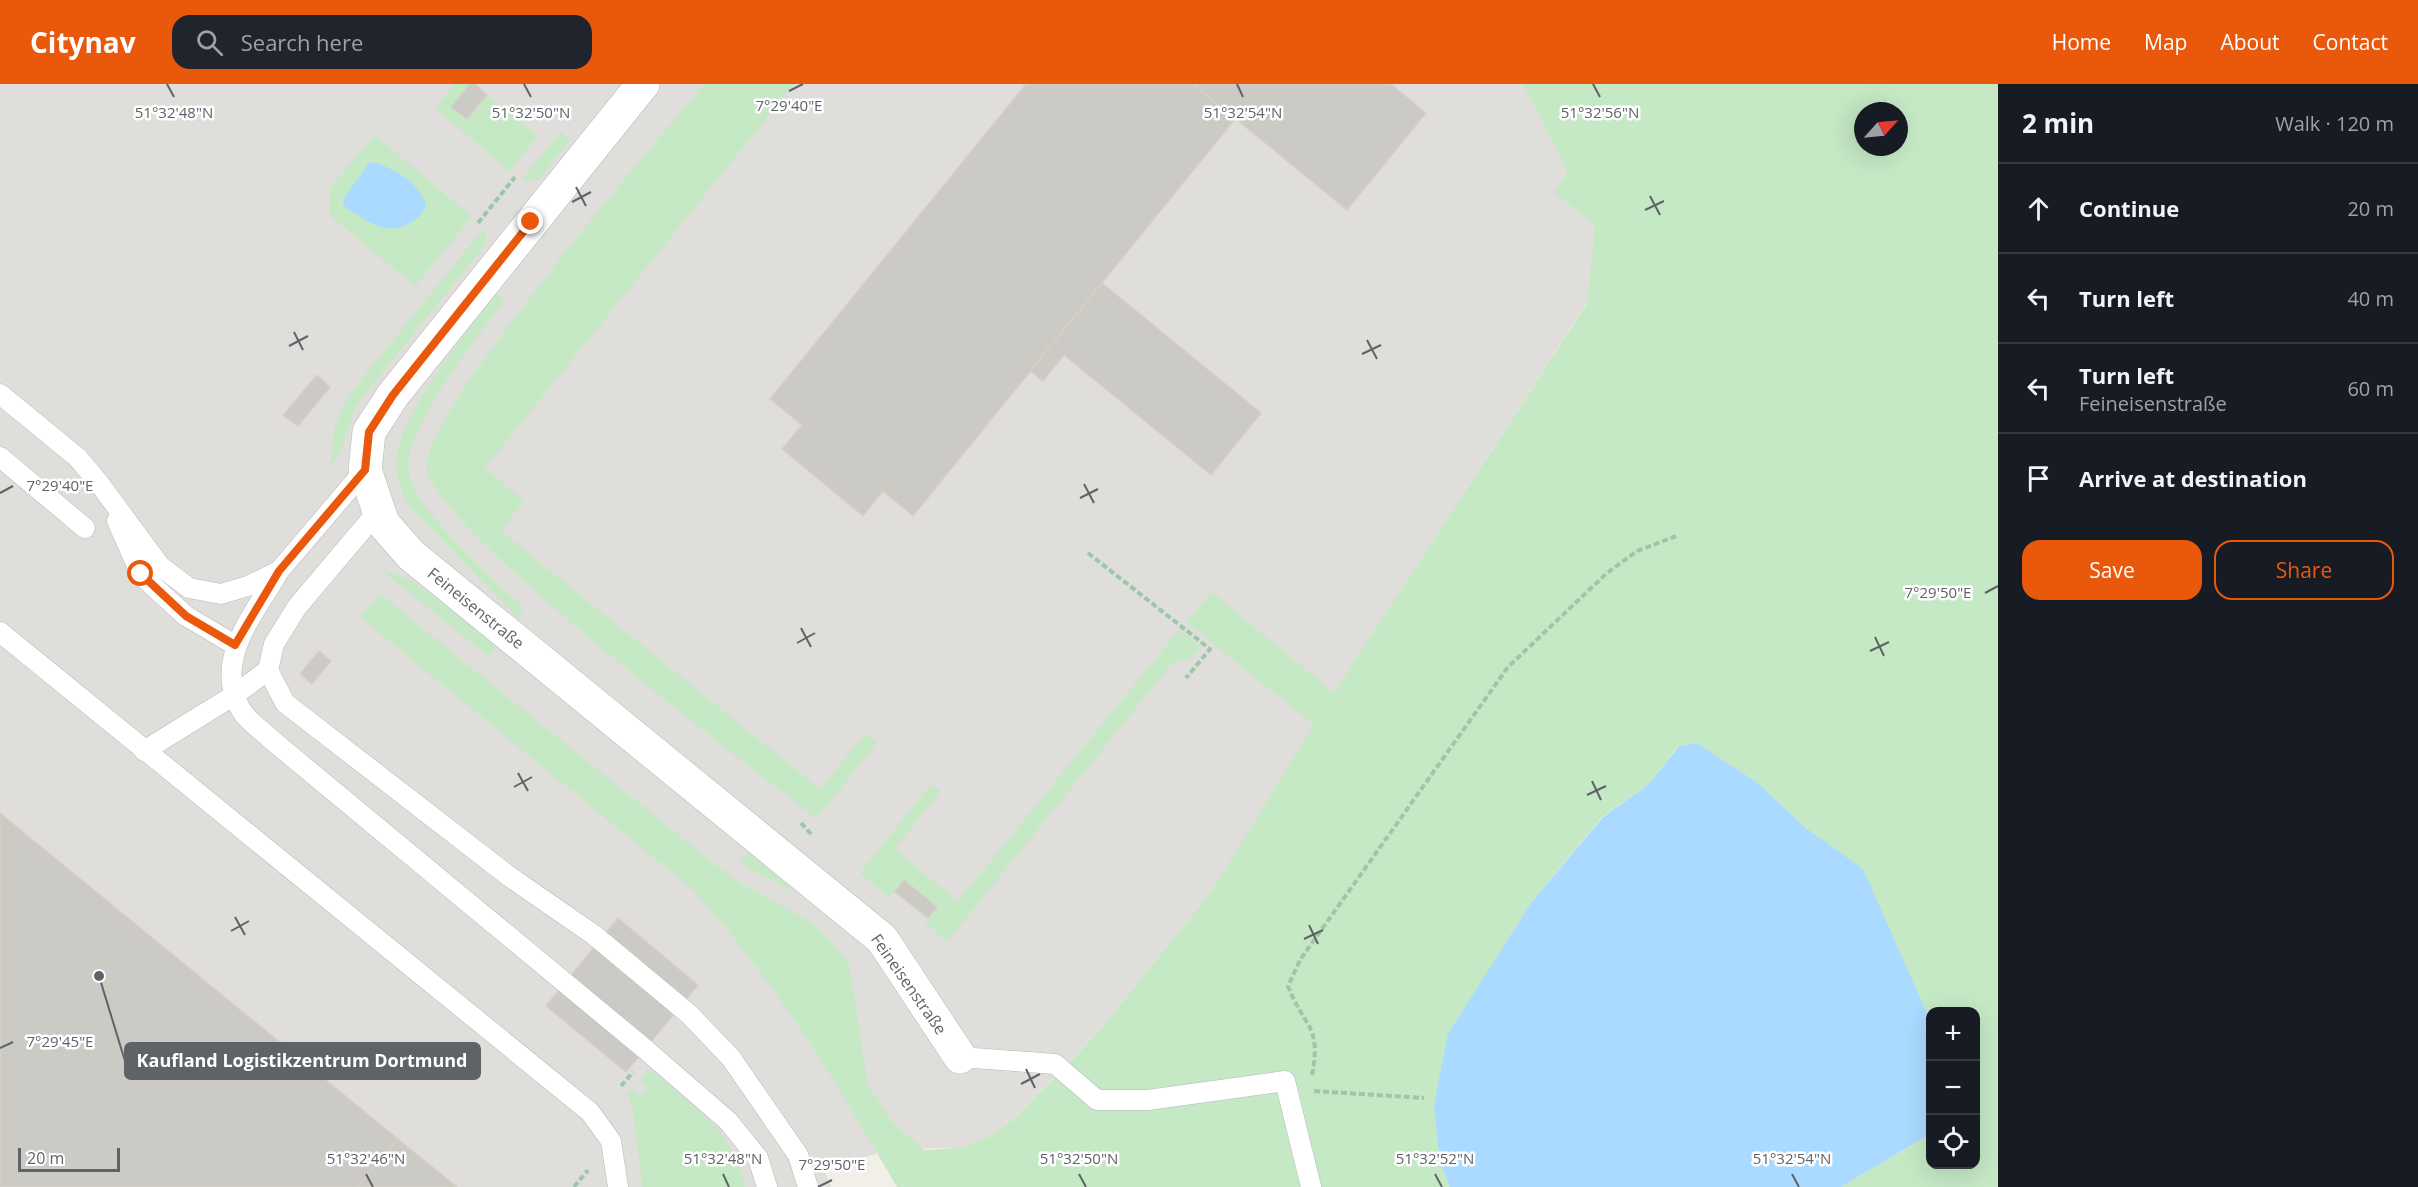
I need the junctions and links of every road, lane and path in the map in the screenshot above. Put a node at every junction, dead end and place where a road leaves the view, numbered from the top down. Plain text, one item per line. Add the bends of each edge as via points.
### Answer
1 (643, 84) edge
2 (515, 177) dead end
3 (478, 223) dead end
4 (0, 394) edge
5 (0, 457) edge
6 (365, 470) junction
7 (99, 483) junction
8 (378, 511) junction
9 (85, 528) dead end
10 (1679, 535) dead end
11 (1088, 553) dead end
12 (279, 571) junction
13 (0, 632) edge
14 (235, 645) junction
15 (268, 670) junction
16 (1186, 678) dead end
17 (236, 694) junction
18 (144, 751) junction
19 (960, 1057) joint
20 (1311, 1080) dead end
21 (1334, 1094) dead end
22 (1424, 1098) dead end
23 (591, 1167) dead end
24 (574, 1187) edge
25 (618, 1187) edge
26 (767, 1187) edge
27 (808, 1187) edge
28 (1311, 1187) edge

1 - 6 street, Feineisenstraße via 393,395 369,432
2 - 3 path
4 - 7 lane via 78,458
5 - 9 lane
6 - 8 street, Feineisenstraße
6 - 12 lane
7 - 12 lane via 160,566 189,588 221,594
7 - 14 lane via 141,574 186,616
8 - 15 lane via 297,607 274,644
8 - 19 street, Feineisenstraße via 383,523 411,555 882,939
10 - 20 path via 1637,551 1607,573 1508,667 1300,960 1288,986 1297,1010 1313,1029 1317,1050
11 - 16 path via 1210,649
12 - 14 lane
13 - 18 lane
14 - 17 lane via 229,671
15 - 17 lane
15 - 27 lane via 285,703 510,877 594,936 690,1014 731,1058 798,1155
17 - 18 lane
17 - 26 lane via 240,708 273,741 728,1121 758,1158
18 - 25 lane via 590,1112 611,1141
19 - 28 lane via 1055,1064 1097,1100 1148,1100 1285,1081
21 - 22 path
23 - 24 path

